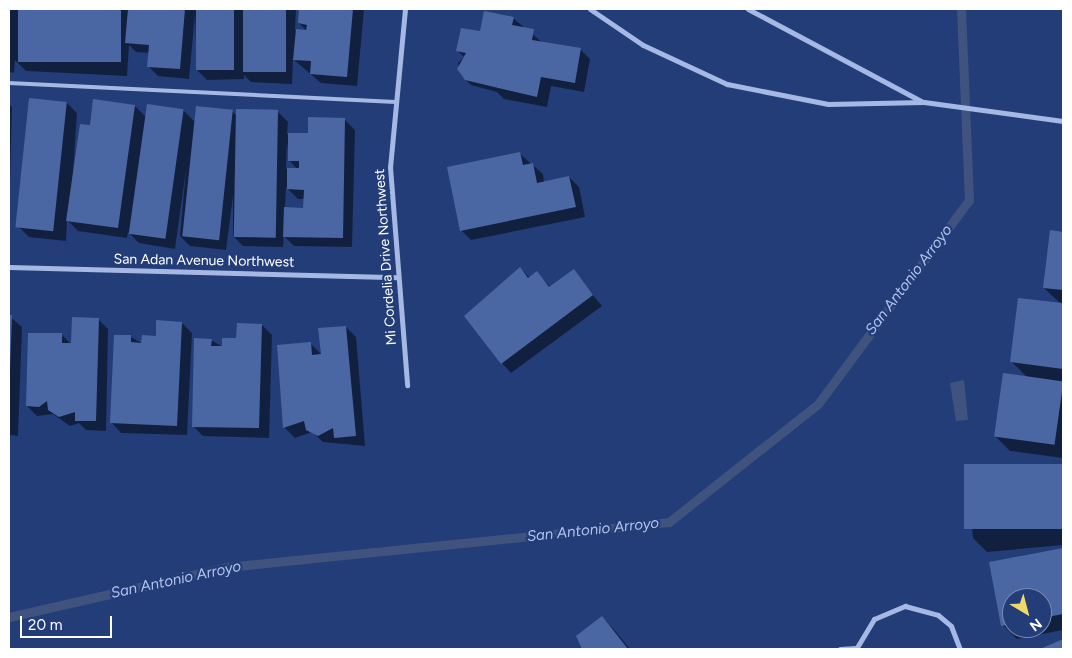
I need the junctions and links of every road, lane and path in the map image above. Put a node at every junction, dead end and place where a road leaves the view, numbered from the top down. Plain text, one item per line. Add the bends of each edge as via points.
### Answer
1 (405, 9) edge
2 (590, 9) edge
3 (748, 9) edge
4 (9, 83) edge
5 (396, 102) junction
6 (924, 102) junction
7 (1063, 121) edge
8 (9, 268) edge
9 (398, 278) junction
10 (407, 385) dead end
11 (840, 649) edge
12 (856, 649) edge
13 (960, 649) edge

1 - 5 street, Mi Cordelia Drive Northwest
2 - 6 street via 643,45 727,84 828,104
3 - 6 street
4 - 5 lane
5 - 9 street, Mi Cordelia Drive Northwest via 390,167
6 - 7 street
8 - 9 street, San Adan Avenue Northwest
9 - 10 street, Mi Cordelia Drive Northwest
11 - 12 street
12 - 13 street via 874,619 906,606 938,615 951,626

